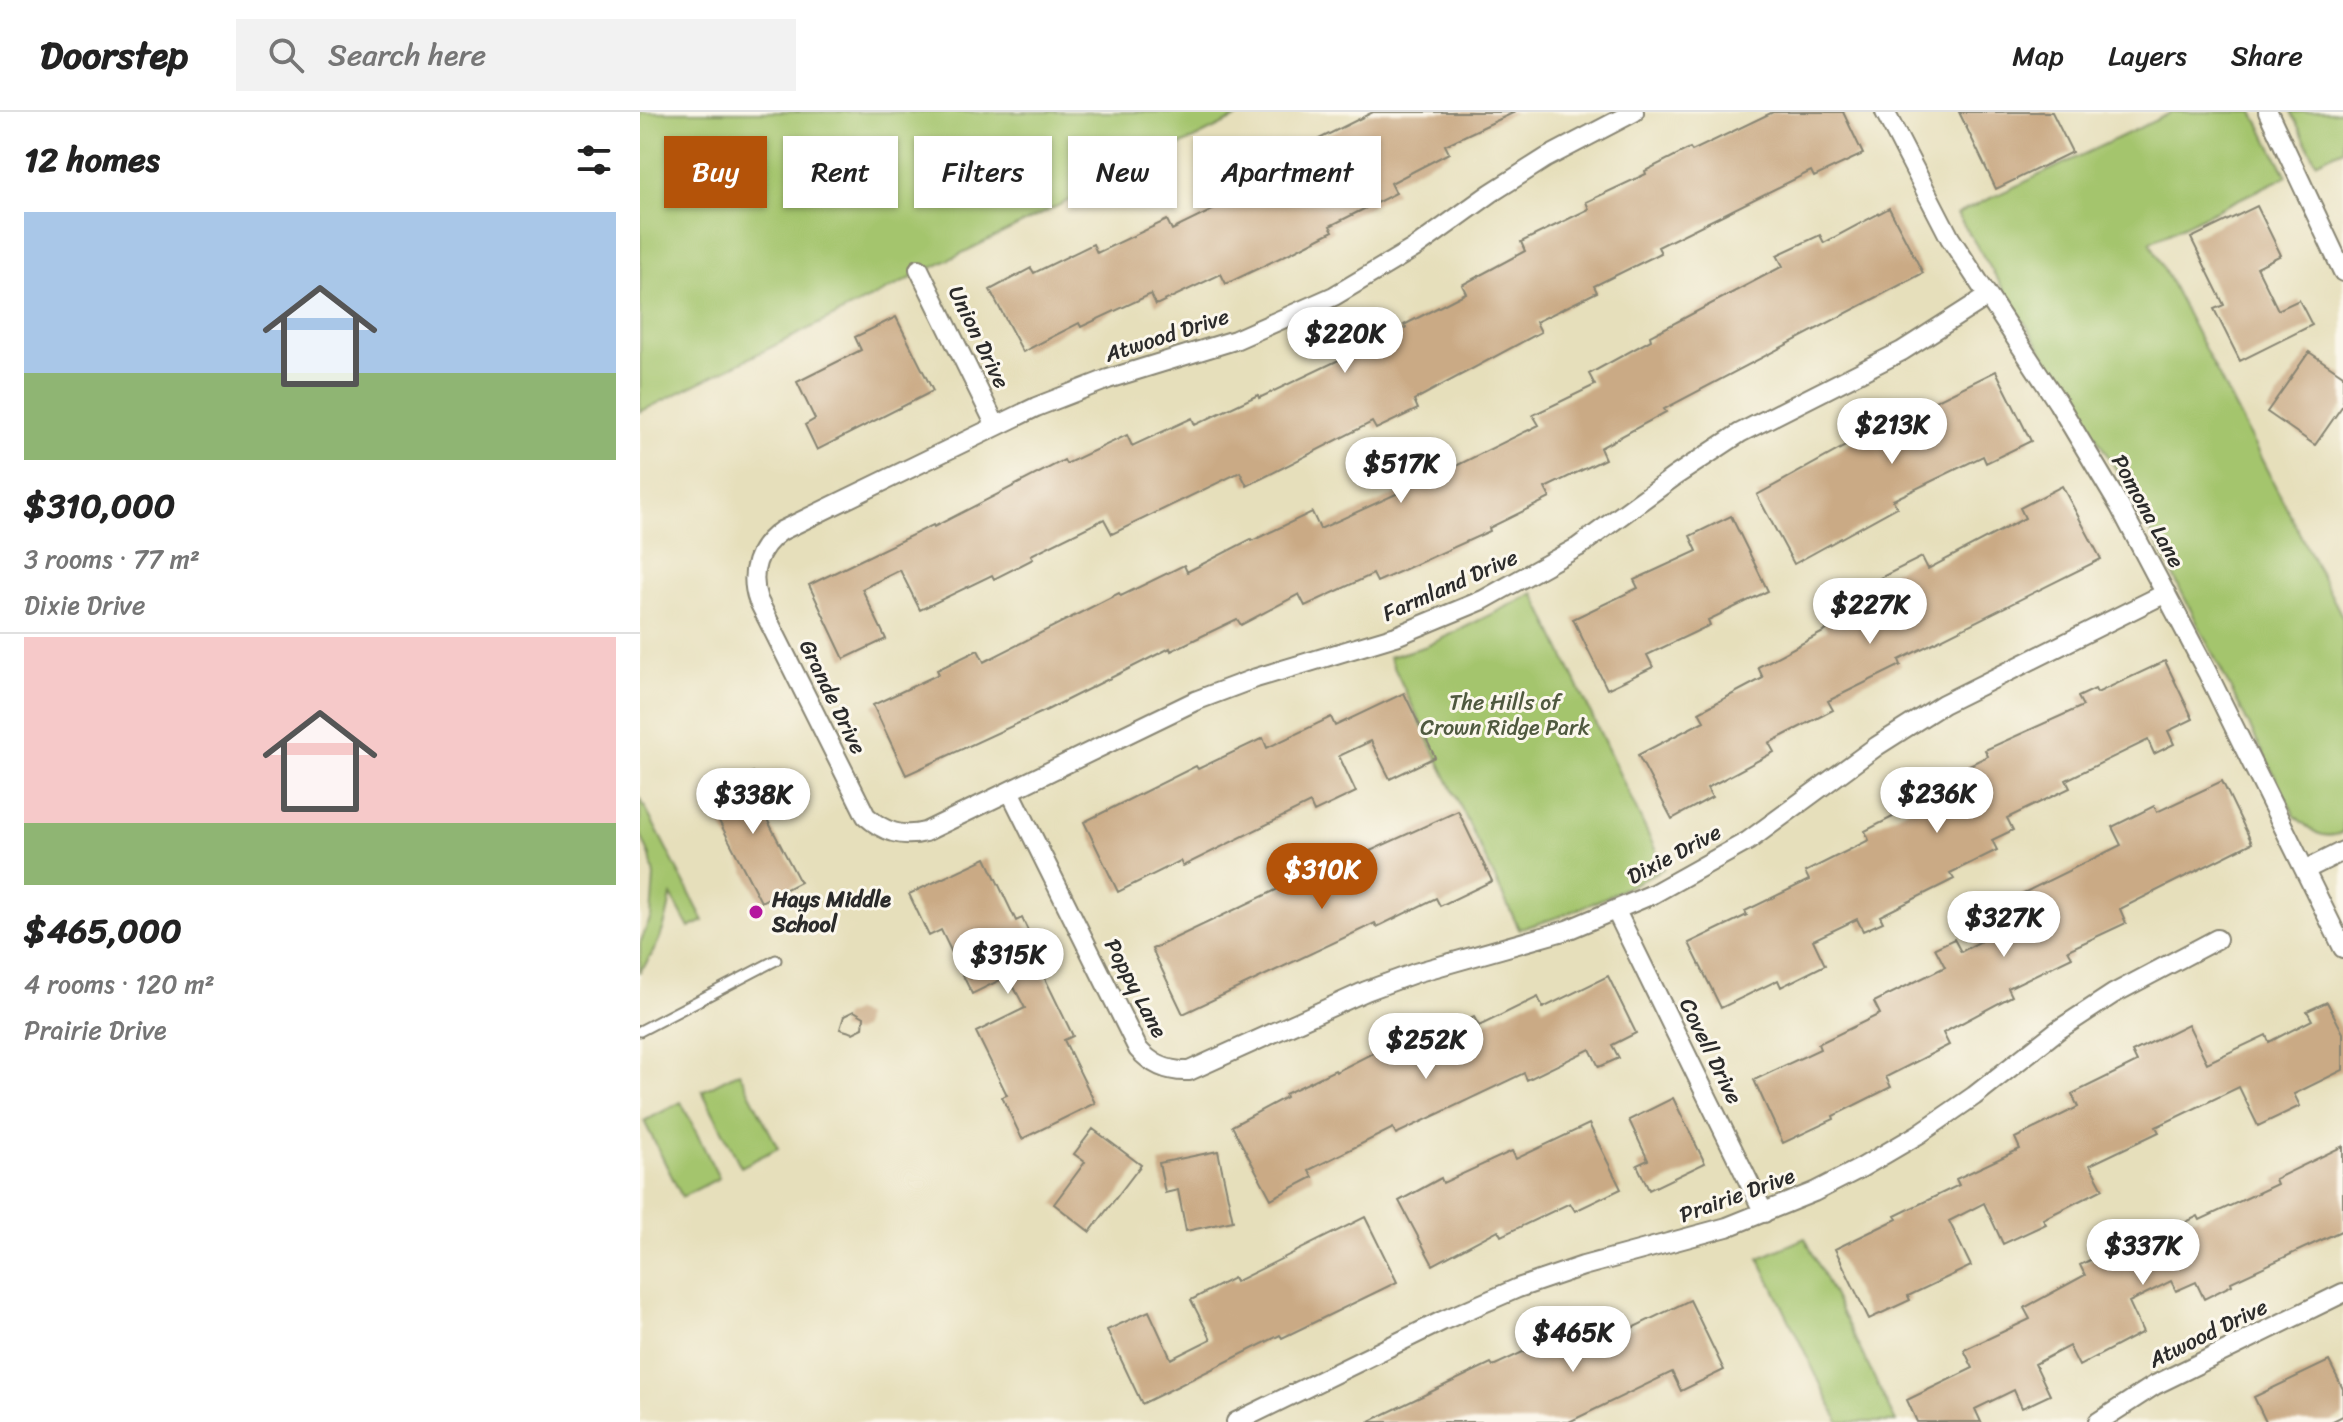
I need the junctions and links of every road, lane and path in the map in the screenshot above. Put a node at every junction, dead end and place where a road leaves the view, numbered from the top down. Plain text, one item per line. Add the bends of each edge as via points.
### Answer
1 (1634, 112) edge
2 (1885, 112) edge
3 (2268, 112) edge
4 (919, 269) dead end
5 (2343, 272) edge
6 (1988, 296) junction
7 (996, 426) junction
8 (755, 568) joint
9 (2166, 593) junction
10 (1010, 791) junction
11 (892, 833) joint
12 (2343, 851) edge
13 (2305, 870) junction
14 (1616, 911) junction
15 (2217, 939) dead end
16 (2343, 948) edge
17 (776, 960) dead end
18 (640, 1031) edge
19 (1165, 1069) joint
20 (1764, 1213) junction
21 (2343, 1293) edge
22 (1236, 1422) edge
23 (2098, 1422) edge

1 - 7 street, Atwood Drive via 1535,165 1334,296 1235,340 1108,379
2 - 6 street, Pomona Lane via 1934,212
3 - 5 street
4 - 7 street, Union Drive
6 - 9 street, Pomona Lane via 2083,445
6 - 10 street, Farmland Drive via 1902,351 1740,433 1578,547 1483,600 1396,636 1195,701
7 - 8 street, Atwood Drive via 781,531 764,547
8 - 11 street, Grande Drive via 758,600 860,807
9 - 13 street, Pomona Lane
9 - 14 street, Dixie Drive via 1943,704 1748,841
10 - 11 street, Farmland Drive via 925,832
10 - 19 street, Poppy Lane via 1133,1041 1145,1057
12 - 13 street
13 - 16 street, Pomona Lane
14 - 19 street, Dixie Drive via 1366,991 1200,1068
14 - 20 street, Covell Drive
15 - 20 street, Prairie Drive via 2080,1015 1896,1148
17 - 18 lane
20 - 22 street, Prairie Drive via 1518,1288
21 - 23 street, Atwood Drive via 2155,1385

